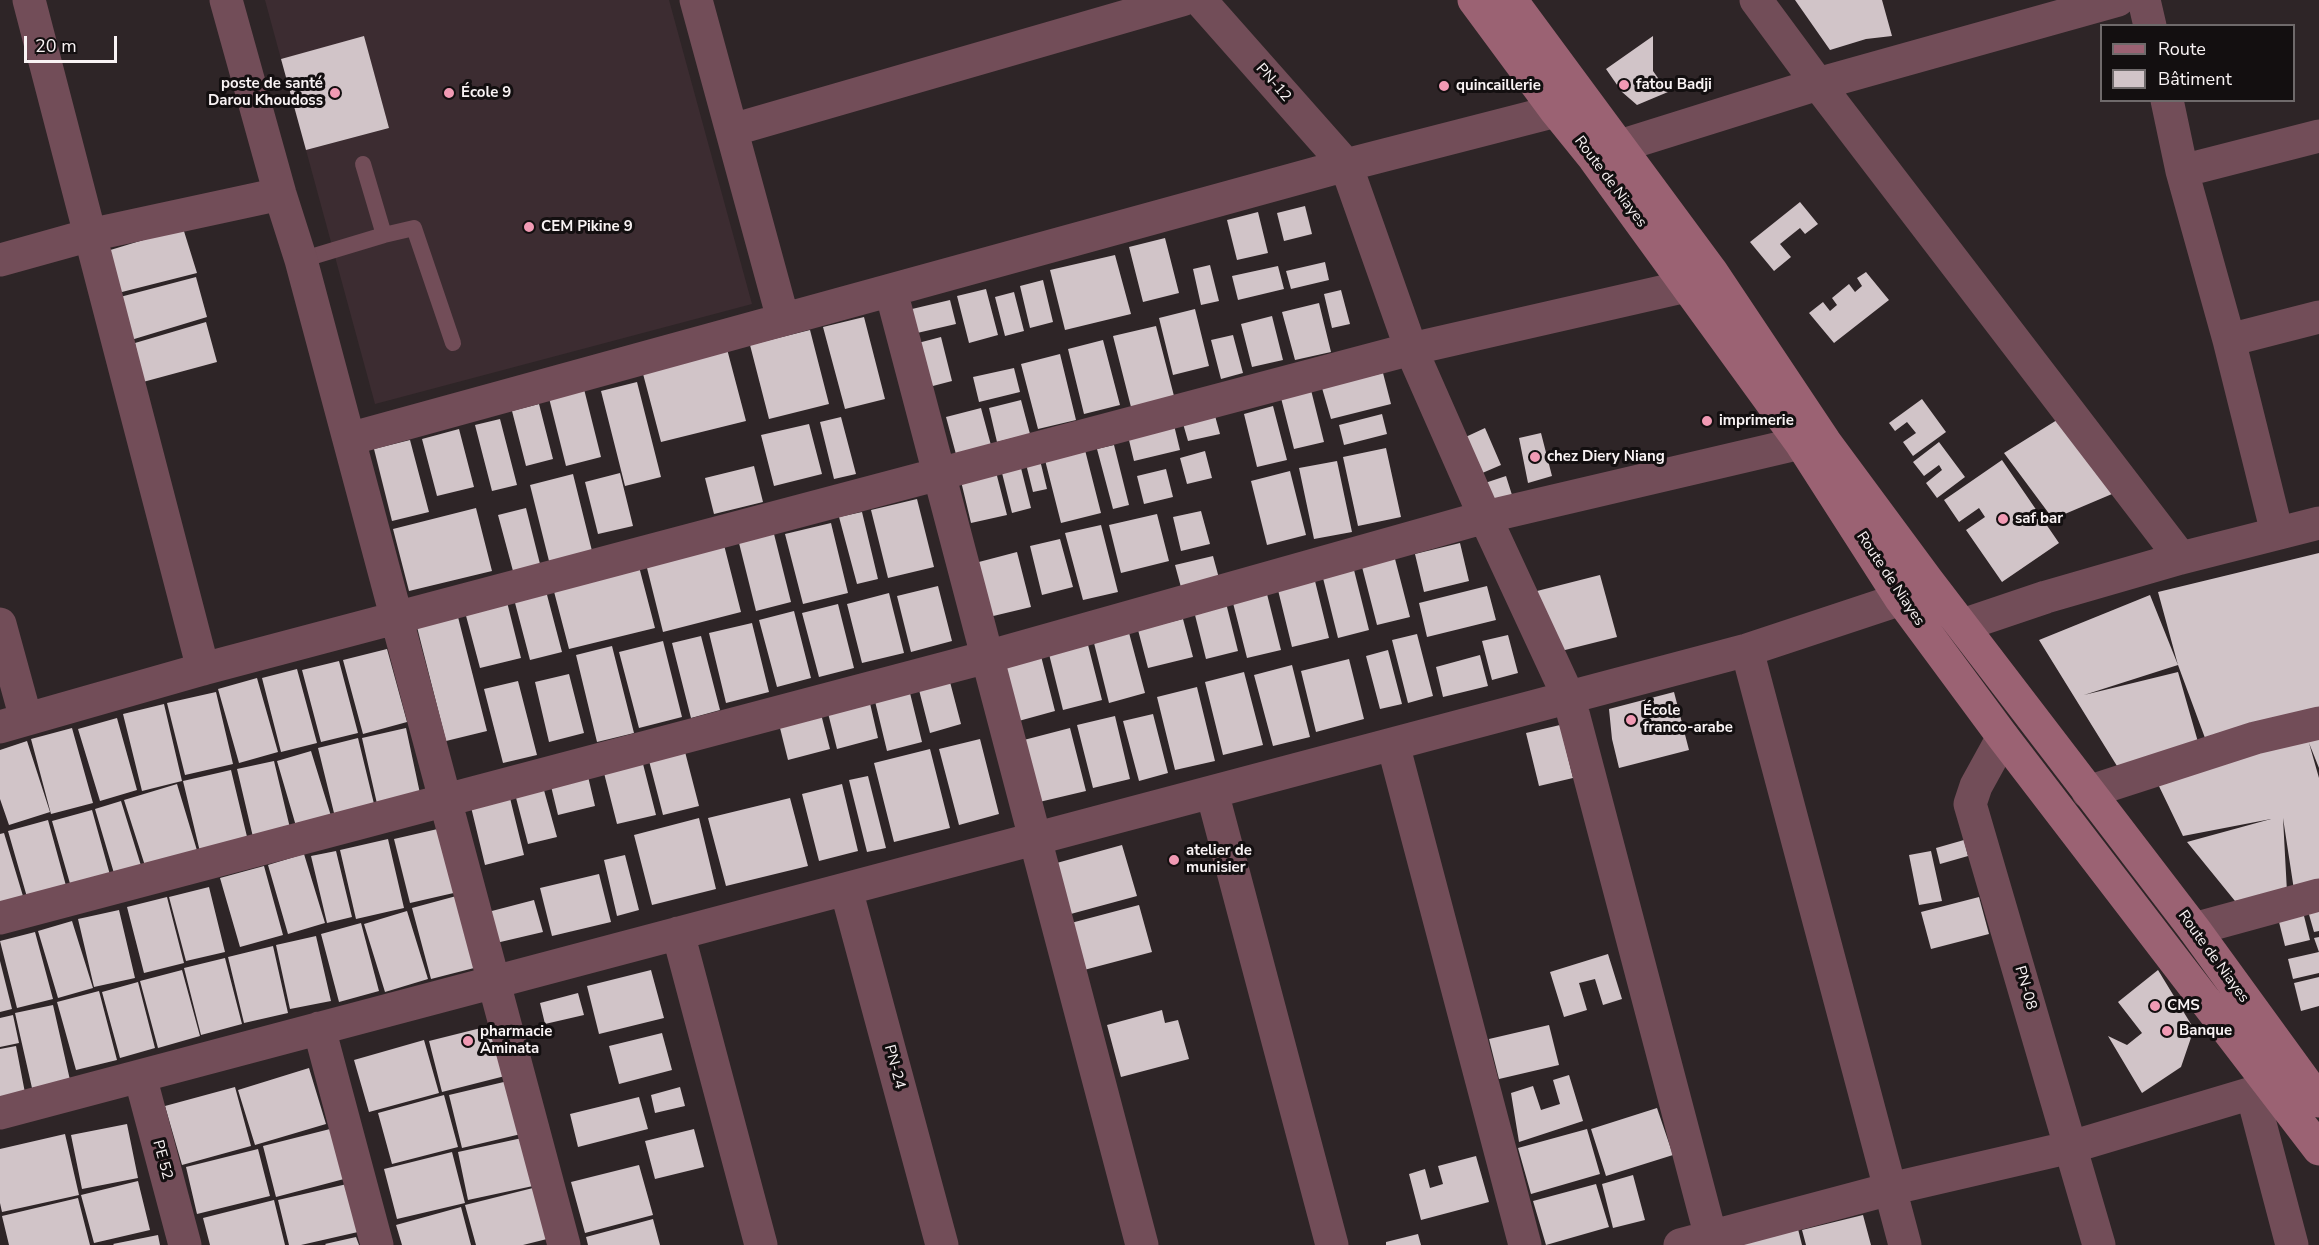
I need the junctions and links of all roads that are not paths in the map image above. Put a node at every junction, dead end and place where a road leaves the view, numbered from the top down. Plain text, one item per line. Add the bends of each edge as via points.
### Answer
1 (29, 0) edge
2 (226, 0) edge
3 (696, 0) edge
4 (1182, 0) edge
5 (1200, 0) edge
6 (1474, 0) edge
7 (1511, 0) edge
8 (1756, 0) edge
9 (2118, 0) edge
10 (2144, 0) edge
11 (2023, 12) edge
12 (2150, 24) edge
13 (1818, 84) junction
14 (2167, 102) edge
15 (1556, 111) junction
16 (732, 130) junction
17 (2319, 136) edge
18 (1620, 146) junction
19 (363, 164) dead end
20 (1346, 165) junction
21 (2182, 171) junction
22 (280, 194) junction
23 (90, 235) junction
24 (384, 235) junction
25 (0, 260) edge
26 (301, 260) junction
27 (1687, 286) junction
28 (891, 291) junction
29 (2319, 317) edge
30 (783, 319) junction
31 (2229, 340) junction
32 (453, 343) dead end
33 (1412, 349) junction
34 (349, 439) junction
35 (1801, 443) junction
36 (939, 473) junction
37 (1485, 518) junction
38 (2319, 523) edge
39 (2277, 533) junction
40 (2181, 558) junction
41 (1901, 599) junction
42 (397, 618) junction
43 (0, 624) edge
44 (1964, 626) junction
45 (1748, 650) junction
46 (987, 657) junction
47 (203, 669) junction
48 (1569, 698) junction
49 (13, 723) edge
50 (2319, 723) edge
51 (2003, 737) junction
52 (1393, 744) junction
53 (1212, 792) junction
54 (2088, 792) junction
55 (447, 801) junction
56 (1035, 839) junction
57 (846, 889) junction
58 (2319, 895) edge
59 (0, 918) edge
60 (2194, 929) junction
61 (678, 933) junction
62 (494, 984) junction
63 (319, 1028) junction
64 (140, 1076) junction
65 (2314, 1086) edge
66 (2260, 1088) junction
67 (0, 1113) edge
68 (2071, 1147) junction
69 (2319, 1149) edge
70 (1890, 1190) junction
71 (1712, 1241) edge
72 (185, 1245) edge
73 (377, 1245) edge
74 (564, 1245) edge
75 (761, 1245) edge
76 (942, 1245) edge
77 (1142, 1245) edge
78 (1332, 1245) edge
79 (1525, 1245) edge
80 (1680, 1245) edge
81 (1905, 1245) edge
82 (2099, 1245) edge
83 (2292, 1245) edge

1 - 23 street
2 - 22 street
3 - 16 street
4 - 16 street
5 - 20 street, PN-12
6 - 15 main road, Route de Niayes
7 - 18 main road, Route de Niayes
8 - 13 street
9 - 11 street
10 - 12 street
11 - 13 street
13 - 18 street
13 - 40 street
14 - 21 street
15 - 20 street
15 - 27 main road, Route de Niayes
16 - 30 street
17 - 21 street
18 - 44 main road, Route de Niayes via 1711,271 1825,442
19 - 24 lane
20 - 28 street
20 - 33 street
21 - 31 street
22 - 23 street
22 - 26 street
23 - 25 street
23 - 47 street
24 - 26 lane
24 - 32 lane via 414,228
26 - 34 street
27 - 33 street
27 - 35 main road, Route de Niayes
28 - 30 street
28 - 36 street
29 - 31 street
30 - 34 street
31 - 39 street
33 - 36 street
33 - 37 street
34 - 42 street
35 - 37 street
35 - 41 main road, Route de Niayes
36 - 42 street
36 - 46 street
37 - 46 street
37 - 48 street
38 - 39 street
39 - 40 street
40 - 44 street via 2046,597
41 - 45 street
41 - 51 main road, Route de Niayes
42 - 47 street
42 - 55 street
43 - 49 street
44 - 54 main road, Route de Niayes
45 - 48 street
45 - 70 street
46 - 55 street
46 - 56 street
47 - 49 street
48 - 52 street
48 - 71 street
50 - 54 street via 2254,738
51 - 66 main road, Route de Niayes
51 - 68 street, PN-08 via 1970,804
52 - 53 street
52 - 79 street
53 - 56 street
53 - 78 street
54 - 60 main road, Route de Niayes
55 - 59 street
55 - 62 street
56 - 57 street
56 - 77 street
57 - 61 street
57 - 76 street, PN-24
58 - 60 street
60 - 65 main road, Route de Niayes
61 - 62 street
61 - 75 street
62 - 63 street
62 - 74 street
63 - 64 street
63 - 73 street
64 - 67 street
64 - 72 street, PE 52
66 - 68 street
66 - 69 main road, Route de Niayes
66 - 83 street
68 - 70 street
68 - 82 street, PN-08
70 - 71 street
70 - 81 street
71 - 80 street

